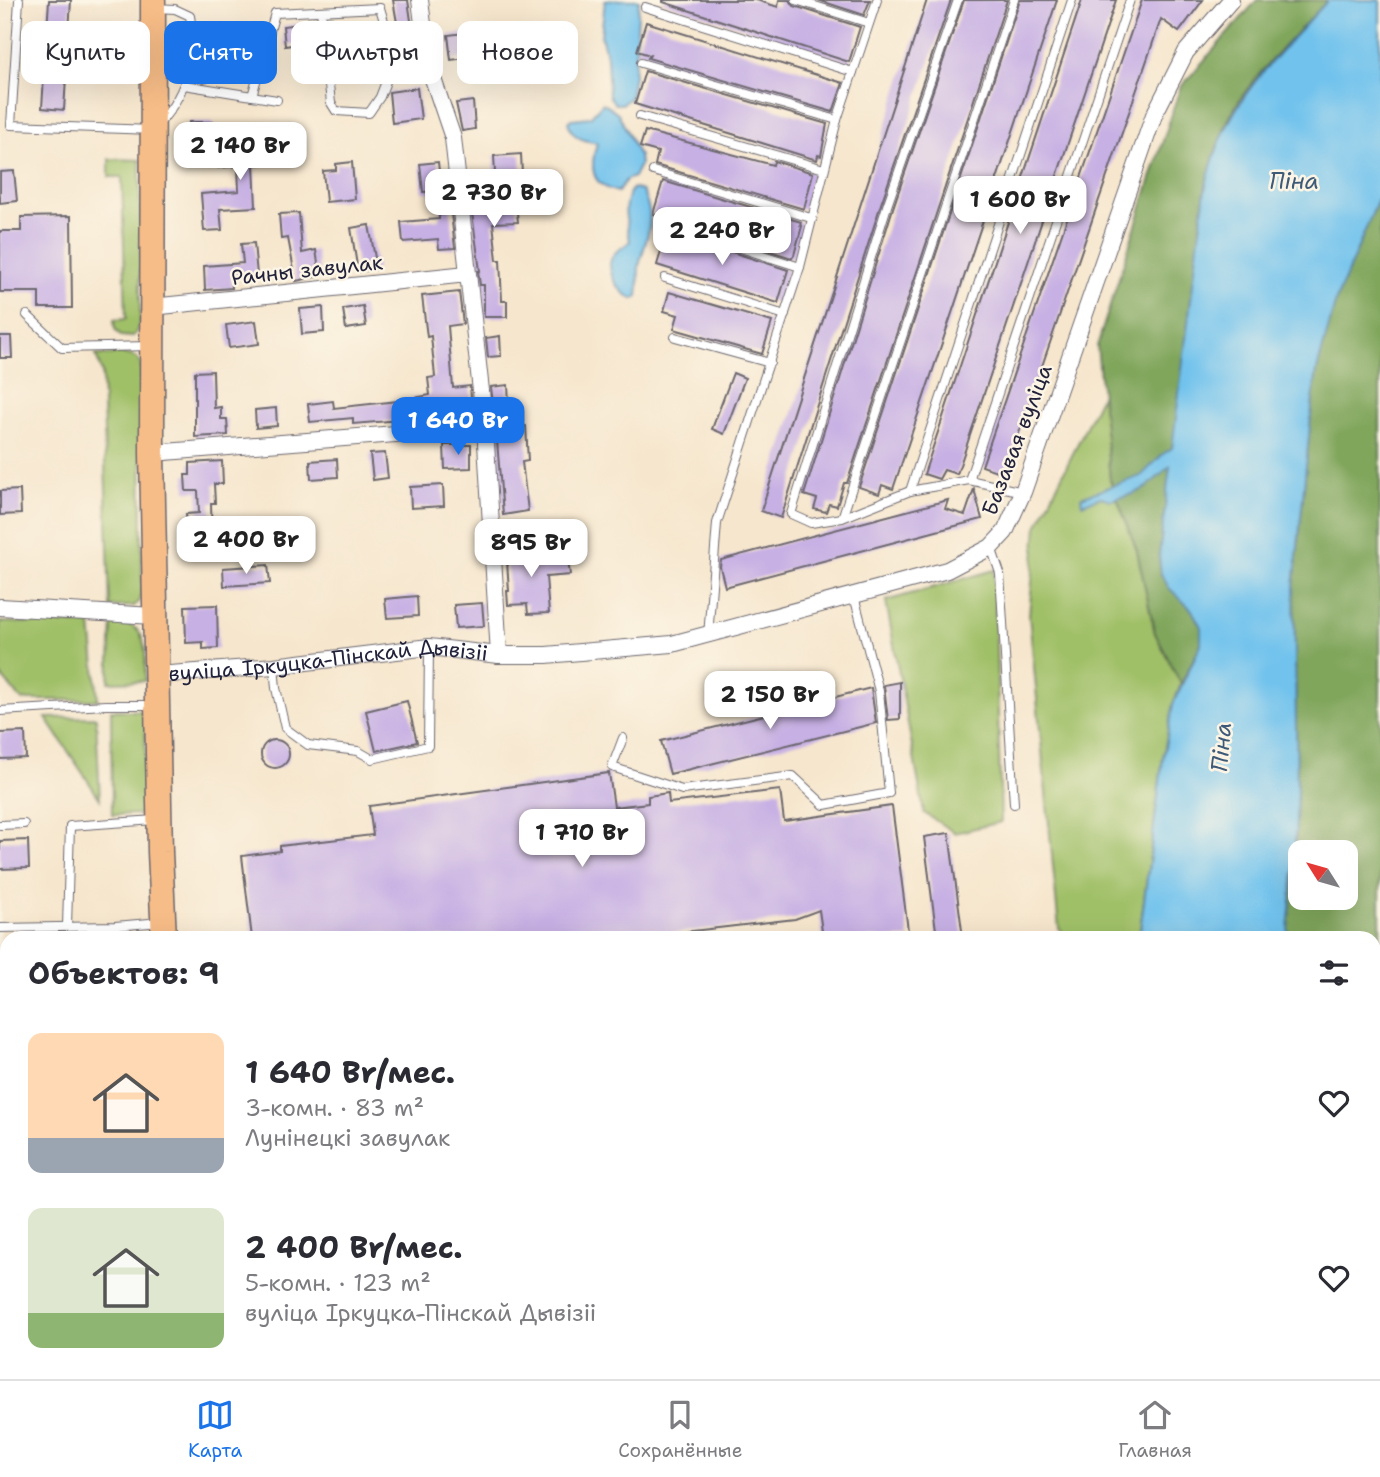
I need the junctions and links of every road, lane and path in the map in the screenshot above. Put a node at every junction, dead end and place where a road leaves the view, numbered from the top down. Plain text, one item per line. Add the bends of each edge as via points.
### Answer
1 (19, 0) edge
2 (420, 0) edge
3 (796, 0) edge
4 (877, 0) edge
5 (958, 0) edge
6 (1014, 0) edge
7 (1072, 0) edge
8 (1130, 0) edge
9 (1231, 0) edge
10 (153, 4) edge
11 (645, 7) dead end
12 (321, 11) junction
13 (869, 23) junction
14 (641, 63) dead end
15 (853, 72) junction
16 (184, 85) junction
17 (252, 96) junction
18 (277, 100) dead end
19 (639, 116) dead end
20 (837, 120) junction
21 (153, 130) junction
22 (824, 169) junction
23 (653, 171) dead end
24 (811, 218) junction
25 (660, 222) dead end
26 (800, 267) junction
27 (467, 274) junction
28 (665, 278) dead end
29 (152, 307) junction
30 (27, 315) dead end
31 (785, 315) junction
32 (675, 337) dead end
33 (153, 346) junction
34 (769, 363) junction
35 (485, 427) junction
36 (152, 453) junction
37 (969, 480) junction
38 (910, 491) junction
39 (1023, 492) junction
40 (842, 518) junction
41 (991, 547) junction
42 (854, 596) junction
43 (0, 607) edge
44 (154, 616) junction
45 (708, 636) junction
46 (429, 648) junction
47 (499, 655) junction
48 (274, 666) junction
49 (157, 675) junction
50 (157, 705) junction
51 (0, 711) edge
52 (623, 738) dead end
53 (1014, 804) dead end
54 (159, 820) junction
55 (24, 824) dead end
56 (0, 825) edge
57 (67, 926) junction
58 (0, 928) edge
59 (164, 930) edge
60 (33, 1379) edge
61 (64, 1379) edge
62 (153, 1379) edge
63 (171, 1379) edge

1 - 21 lane via 11,125
2 - 27 street via 428,64 453,138
3 - 13 lane
4 - 13 lane
5 - 40 lane via 887,206 791,514 811,523
6 - 40 lane
7 - 38 lane
8 - 37 lane
9 - 39 street, Базавая вуліца via 1186,52 1154,115
10 - 16 lane via 190,16 191,63
10 - 21 main road, вуліца Іркуцка-Пінскай Дывізіі
11 - 15 lane
12 - 12 lane via 331,103 335,111 369,113 395,58 380,8
12 - 17 lane via 275,13
13 - 15 lane
14 - 20 lane
15 - 20 lane
16 - 17 lane
16 - 21 lane via 170,113
17 - 18 lane
19 - 22 lane
20 - 22 lane
21 - 29 main road, вуліца Іркуцка-Пінскай Дывізіі
22 - 24 lane
23 - 24 lane
24 - 26 lane
25 - 26 lane
26 - 31 lane
27 - 29 street, Рачны завулак
27 - 35 street
28 - 31 lane
29 - 33 main road, вуліца Іркуцка-Пінскай Дывізіі
30 - 33 lane via 62,348
31 - 34 lane
32 - 34 lane
33 - 36 main road, вуліца Іркуцка-Пінскай Дывізіі
34 - 45 lane via 717,523
35 - 36 street
35 - 47 street
36 - 44 main road, вуліца Іркуцка-Пінскай Дывізіі
37 - 38 lane
37 - 39 lane
38 - 40 lane
39 - 41 street, Базавая вуліца via 1004,532
41 - 42 street, Базавая вуліца via 947,570
41 - 53 lane via 1000,573
42 - 45 street, Базавая вуліца
42 - 52 lane via 879,691 889,793 824,805 793,776 682,790 612,766
43 - 44 street
44 - 49 main road, вуліца Іркуцка-Пінскай Дывізіі
45 - 47 street, Базавая вуліца via 614,650
46 - 47 street, вуліца Іркуцка-Пінскай Дывізіі
46 - 48 street, вуліца Іркуцка-Пінскай Дывізіі
46 - 48 lane via 428,746 372,759 358,751 308,745 285,728
48 - 49 street, вуліца Іркуцка-Пінскай Дывізіі
49 - 50 main road, вуліца Іркуцка-Пінскай Дывізіі
50 - 51 lane
50 - 54 main road, вуліца Іркуцка-Пінскай Дывізіі
54 - 57 lane via 70,826
54 - 59 main road, вуліца Іркуцка-Пінскай Дывізіі
55 - 56 lane
57 - 58 lane
57 - 59 lane
60 - 61 lane
62 - 63 lane

